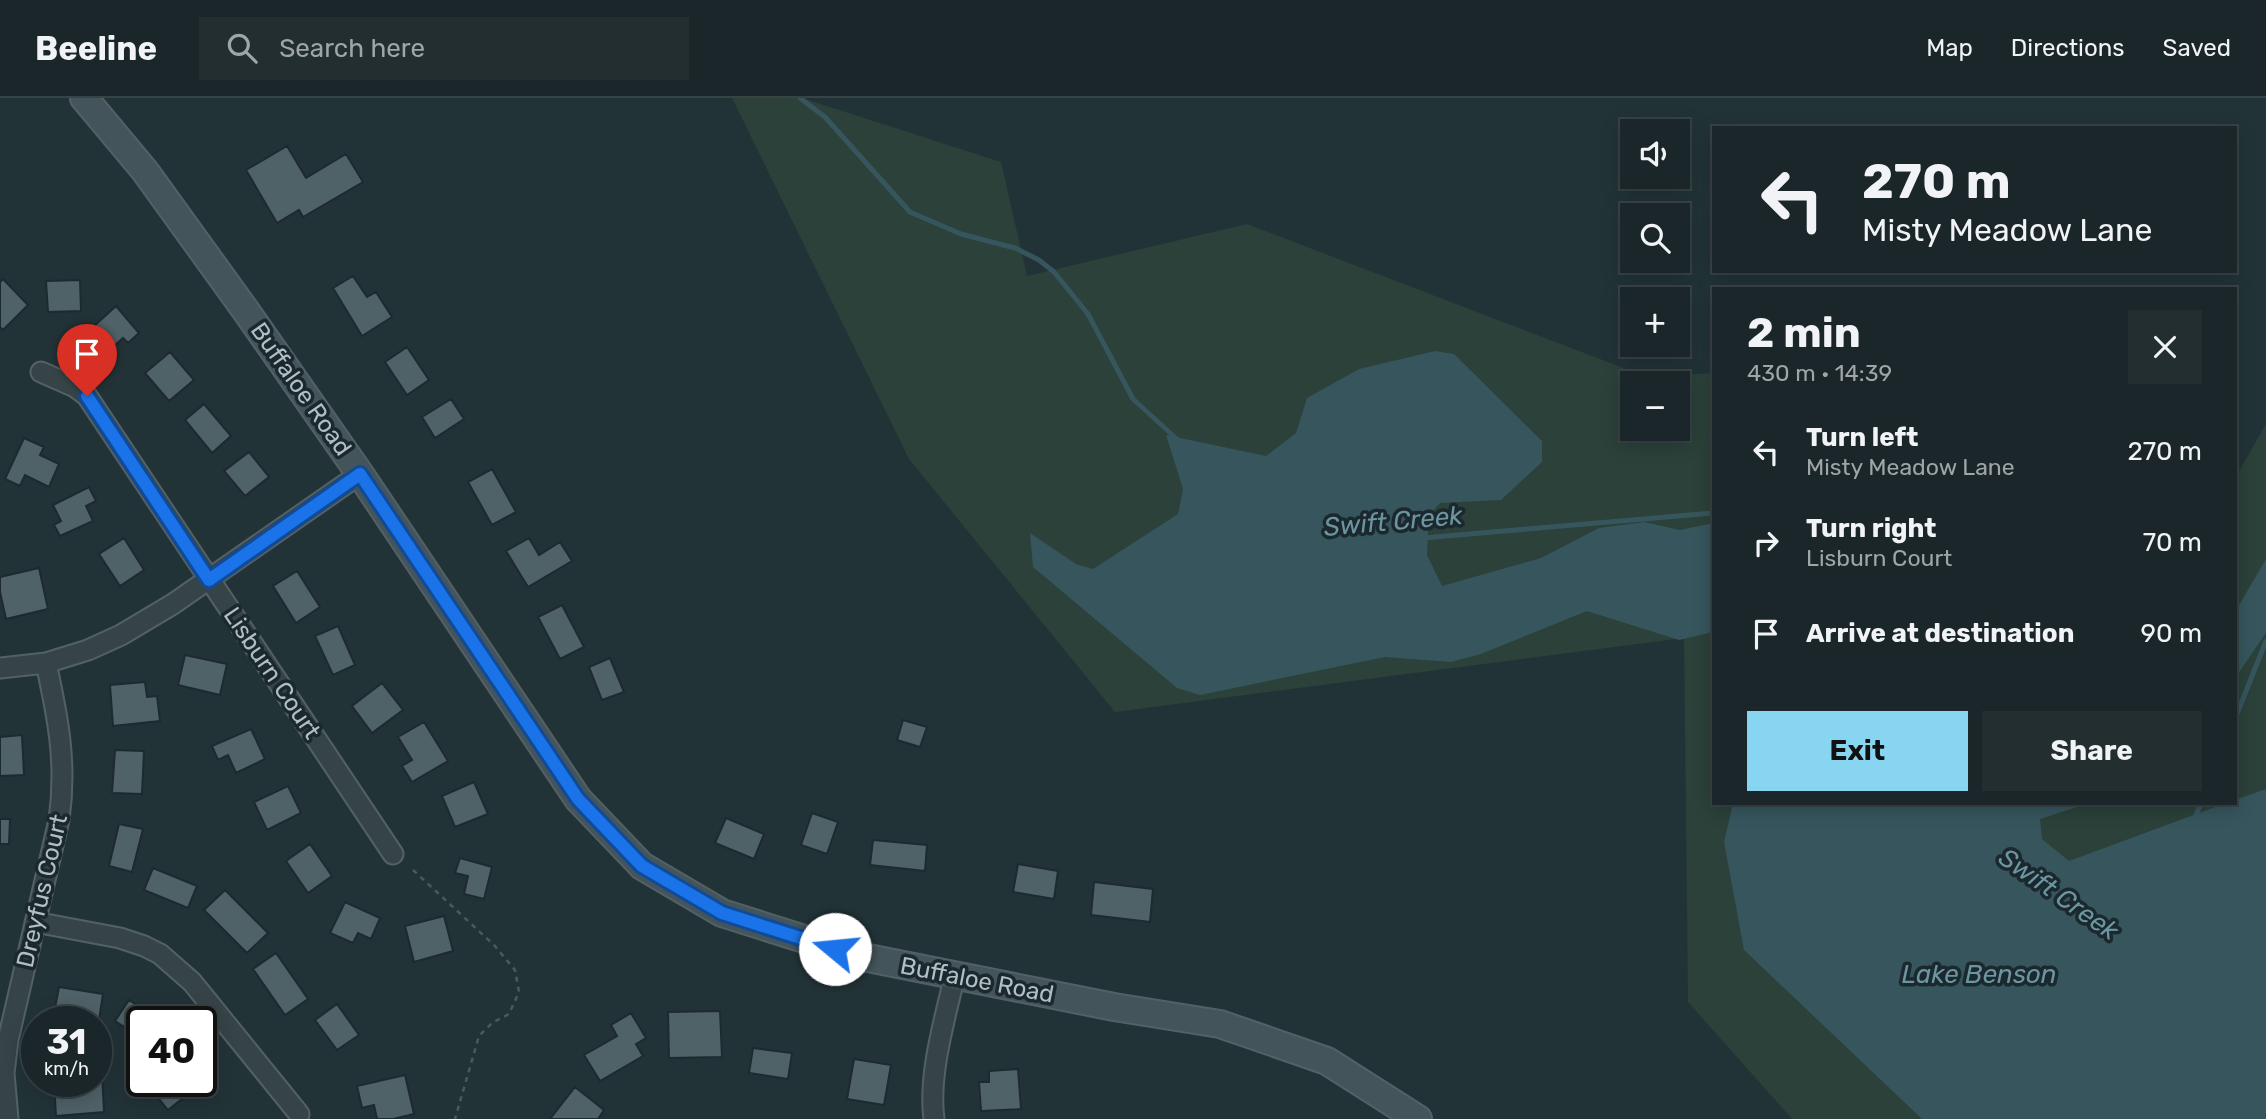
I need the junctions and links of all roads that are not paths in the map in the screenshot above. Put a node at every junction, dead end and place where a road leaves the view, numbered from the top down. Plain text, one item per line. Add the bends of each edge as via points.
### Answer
1 (84, 98) edge
2 (41, 372) dead end
3 (360, 474) junction
4 (209, 580) junction
5 (46, 663) junction
6 (0, 668) edge
7 (393, 854) dead end
8 (35, 922) junction
9 (955, 975) junction
10 (299, 1114) dead end
11 (8, 1119) edge
12 (934, 1119) edge
13 (1418, 1119) edge

1 - 3 street, Buffaloe Road via 148,175
2 - 4 street, Lisburn Court via 87,396
3 - 4 street
3 - 9 street, Buffaloe Road via 578,799 642,866 722,913 858,956
4 - 5 street via 121,635
4 - 7 street, Lisburn Court
5 - 6 street
5 - 8 street, Dreyfus Court via 64,773 59,820
8 - 10 street via 120,937 160,954 192,982
8 - 11 street, Dreyfus Court via 6,1056
9 - 12 street via 940,1037
9 - 13 street, Buffaloe Road via 1220,1024 1327,1061

